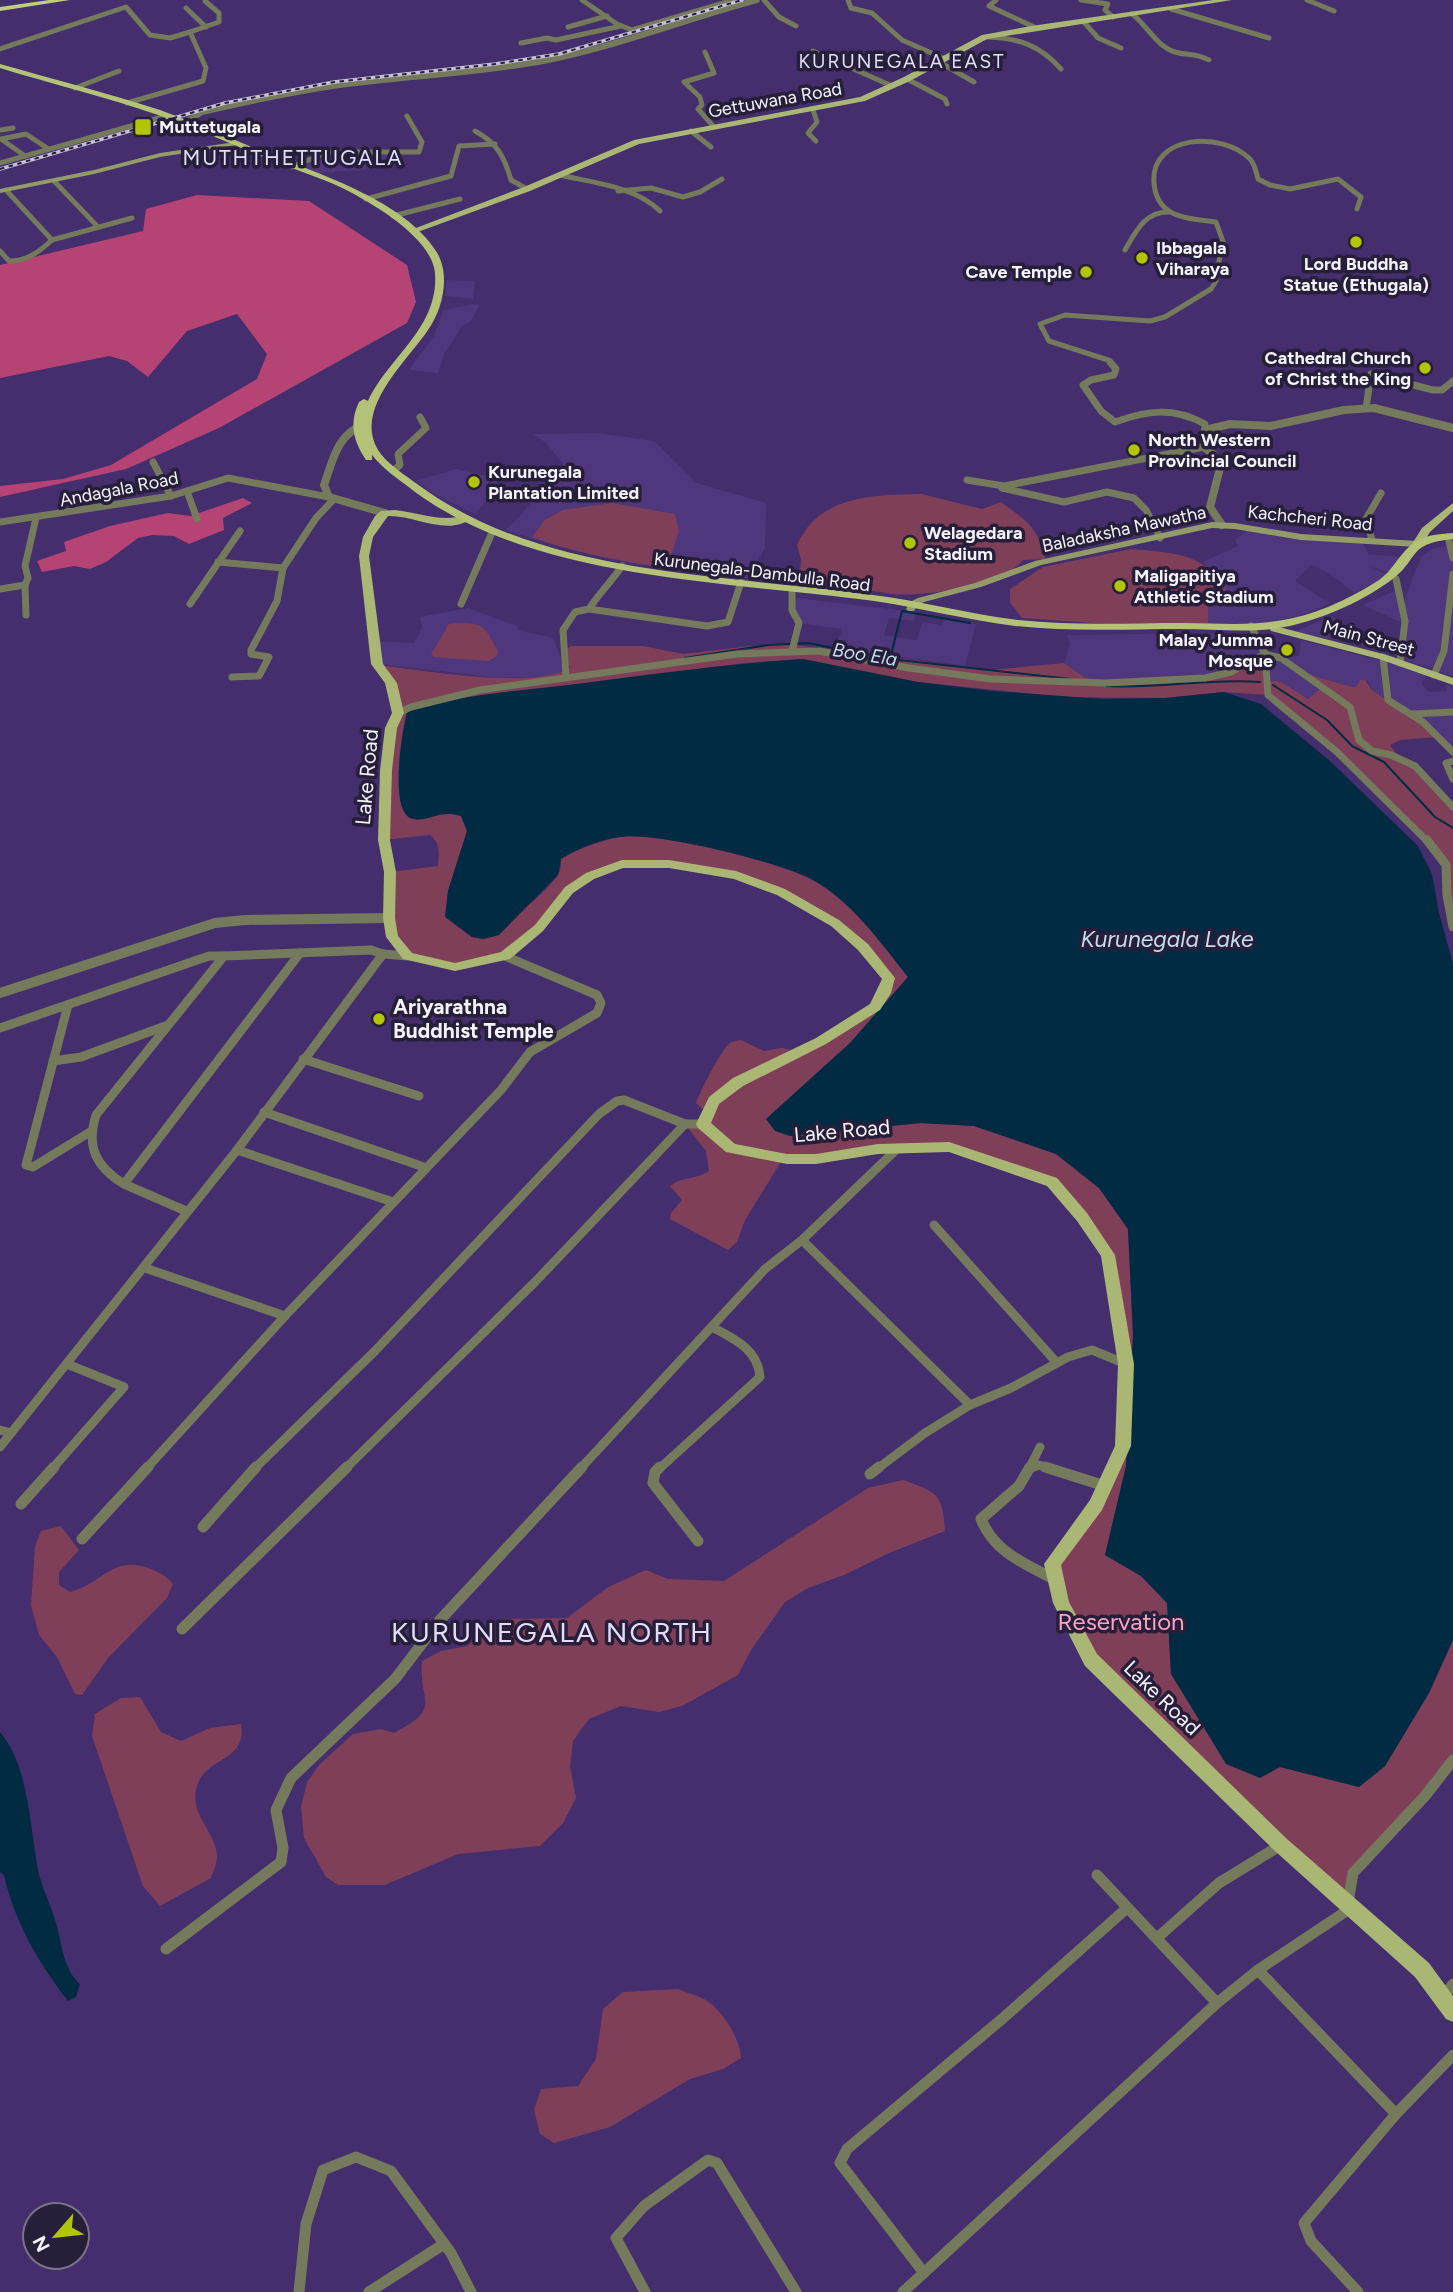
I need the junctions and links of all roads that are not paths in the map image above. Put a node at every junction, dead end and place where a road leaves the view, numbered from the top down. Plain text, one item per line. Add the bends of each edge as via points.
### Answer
1 (48, 0) edge
2 (66, 0) edge
3 (582, 0) edge
4 (730, 0) edge
5 (757, 0) edge
6 (764, 0) edge
7 (848, 0) edge
8 (996, 0) edge
9 (1081, 0) edge
10 (1223, 0) edge
11 (1307, 0) edge
12 (205, 1) edge
13 (740, 4) junction
14 (0, 8) edge
15 (186, 8) dead end
16 (1171, 9) junction
17 (1334, 11) dead end
18 (1132, 14) junction
19 (607, 16) junction
20 (1113, 17) junction
21 (1083, 21) junction
22 (621, 26) junction
23 (796, 26) dead end
24 (206, 27) junction
25 (568, 27) dead end
26 (1034, 27) junction
27 (190, 33) junction
28 (1150, 34) junction
29 (985, 37) junction
30 (1269, 38) dead end
31 (1165, 39) dead end
32 (522, 43) dead end
33 (1121, 48) dead end
34 (0, 50) edge
35 (813, 51) dead end
36 (705, 52) dead end
37 (1209, 60) dead end
38 (942, 61) junction
39 (0, 65) edge
40 (1061, 69) dead end
41 (119, 71) dead end
42 (907, 79) junction
43 (974, 82) dead end
44 (892, 86) junction
45 (75, 88) junction
46 (127, 103) junction
47 (947, 104) dead end
48 (813, 110) junction
49 (166, 116) junction
50 (407, 116) dead end
51 (184, 123) junction
52 (714, 127) junction
53 (7, 129) edge
54 (475, 131) dead end
55 (691, 131) junction
56 (13, 135) junction
57 (0, 139) edge
58 (816, 141) dead end
59 (235, 144) junction
60 (495, 144) junction
61 (47, 148) junction
62 (711, 148) dead end
63 (24, 156) junction
64 (0, 163) edge
65 (292, 167) junction
66 (561, 175) junction
67 (722, 179) dead end
68 (54, 181) junction
69 (527, 189) junction
70 (3, 190) edge
71 (618, 191) junction
72 (460, 199) dead end
73 (371, 201) junction
74 (1357, 209) dead end
75 (660, 211) dead end
76 (1171, 212) junction
77 (393, 216) junction
78 (132, 218) dead end
79 (98, 227) junction
80 (409, 232) junction
81 (52, 240) junction
82 (1125, 250) dead end
83 (0, 251) edge
84 (1453, 382) edge
85 (1366, 408) junction
86 (420, 416) dead end
87 (361, 425) junction
88 (1453, 428) edge
89 (1205, 430) junction
90 (1204, 447) junction
91 (153, 462) dead end
92 (393, 471) junction
93 (967, 480) dead end
94 (998, 486) junction
95 (187, 491) junction
96 (1381, 493) dead end
97 (171, 496) junction
98 (332, 498) junction
99 (1453, 506) edge
100 (385, 513) junction
101 (36, 518) junction
102 (197, 519) dead end
103 (464, 520) junction
104 (0, 522) edge
105 (1222, 525) junction
106 (240, 531) dead end
107 (491, 535) junction
108 (1160, 538) junction
109 (1451, 539) edge
110 (1372, 540) junction
111 (1417, 544) junction
112 (1453, 558) edge
113 (218, 562) junction
114 (283, 568) junction
115 (621, 569) junction
116 (1453, 574) edge
117 (1396, 579) junction
118 (740, 584) junction
119 (25, 585) junction
120 (0, 589) edge
121 (792, 591) junction
122 (190, 604) dead end
123 (461, 604) dead end
124 (912, 606) junction
125 (1451, 607) edge
126 (589, 609) junction
127 (26, 615) dead end
128 (1253, 628) junction
129 (1275, 629) junction
130 (793, 646) junction
131 (1265, 654) junction
132 (1383, 657) junction
133 (1400, 663) junction
134 (1434, 675) junction
135 (566, 676) junction
136 (232, 677) dead end
137 (1453, 682) edge
138 (1453, 712) edge
139 (398, 713) junction
140 (1412, 713) junction
141 (1453, 752) edge
142 (1453, 761) edge
143 (1453, 779) edge
144 (1453, 807) edge
145 (1449, 876) edge
146 (389, 918) junction
147 (1453, 927) edge
148 (300, 953) junction
149 (383, 954) junction
150 (224, 956) junction
151 (408, 956) junction
152 (505, 956) junction
153 (0, 994) edge
154 (68, 1005) junction
155 (169, 1024) junction
156 (0, 1028) edge
157 (303, 1059) junction
158 (53, 1061) junction
159 (419, 1096) dead end
160 (264, 1112) junction
161 (685, 1124) junction
162 (704, 1124) junction
163 (90, 1132) junction
164 (898, 1148) junction
165 (237, 1150) junction
166 (424, 1167) junction
167 (124, 1184) junction
168 (393, 1202) junction
169 (186, 1210) junction
170 (934, 1226) dead end
171 (802, 1240) junction
172 (145, 1268) junction
173 (285, 1316) junction
174 (712, 1327) junction
175 (1057, 1363) junction
176 (67, 1364) junction
177 (1126, 1364) junction
178 (970, 1405) junction
179 (0, 1430) edge
180 (11, 1433) junction
181 (0, 1447) edge
182 (1040, 1447) dead end
183 (1030, 1467) junction
184 (870, 1474) dead end
185 (1105, 1486) junction
186 (21, 1504) dead end
187 (203, 1527) dead end
188 (82, 1539) dead end
189 (698, 1541) dead end
190 (1056, 1580) junction
191 (182, 1629) dead end
192 (1453, 1760) edge
193 (1281, 1845) junction
194 (1097, 1875) dead end
195 (1350, 1905) junction
196 (1127, 1909) junction
197 (1157, 1938) junction
198 (166, 1949) dead end
199 (1258, 1970) junction
200 (1449, 1998) edge
201 (1217, 2003) junction
202 (1453, 2055) edge
203 (1396, 2114) junction
204 (444, 2244) junction
205 (924, 2273) junction
206 (299, 2292) edge
207 (369, 2292) edge
208 (471, 2292) edge
209 (645, 2292) edge
210 (796, 2292) edge
211 (903, 2292) edge
212 (1358, 2292) edge

1 - 14 highway
2 - 14 highway
3 - 19 street
4 - 13 street
4 - 22 street via 645,28
5 - 13 street
6 - 23 street via 779,17
7 - 38 street via 851,8 872,13 902,40
8 - 26 street via 989,6
9 - 20 street via 1109,5 1105,10
10 - 16 main road, Gettuwana Road
11 - 17 street
12 - 24 street via 219,13 219,22
13 - 51 street via 569,56 476,72 334,86 232,105
15 - 24 street
16 - 18 main road, Gettuwana Road
16 - 30 street
18 - 20 main road, Gettuwana Road
18 - 28 street
19 - 22 street
19 - 25 street
20 - 21 main road, Gettuwana Road
21 - 26 main road, Gettuwana Road
21 - 33 street via 1098,38
22 - 32 street
24 - 27 street
26 - 29 main road, Gettuwana Road
27 - 34 street via 163,39 141,28 126,7
27 - 46 street via 206,68 203,81
28 - 31 street
28 - 37 street via 1175,52 1195,53
29 - 38 main road, Gettuwana Road
29 - 40 street via 1012,38 1038,46
35 - 44 street
36 - 52 street via 714,73 684,82 700,97 698,109
38 - 42 main road, Gettuwana Road
38 - 43 street
39 - 45 highway
41 - 45 street
42 - 44 main road, Gettuwana Road
42 - 47 street
44 - 48 main road, Gettuwana Road
45 - 46 highway
46 - 49 highway
48 - 52 main road, Gettuwana Road
48 - 58 street via 817,121 808,133
49 - 51 highway
49 - 61 street
50 - 65 street via 422,142 419,152 323,153
51 - 59 highway
52 - 55 main road, Gettuwana Road
53 - 56 street
54 - 60 street
55 - 62 street
55 - 66 main road, Gettuwana Road via 637,142
56 - 57 street
56 - 61 street via 32,135
57 - 63 street
59 - 65 highway
59 - 68 main road via 160,155
60 - 69 street via 509,165 511,180
60 - 73 street via 459,146 451,176
61 - 63 street
63 - 64 street
65 - 73 highway
66 - 69 main road, Gettuwana Road
66 - 71 street
67 - 71 street via 683,197 651,188
68 - 70 main road
68 - 79 street
69 - 80 main road, Gettuwana Road
70 - 81 street
71 - 75 street via 646,200
72 - 77 street
73 - 77 highway
73 - 80 highway
74 - 76 street via 1361,197 1338,179 1288,191 1272,188 1258,179 1253,162 1244,153 1209,140 1177,145 1154,168 1159,204
76 - 82 street via 1157,211 1143,219
76 - 89 street via 1216,222 1225,247 1211,289 1173,313 1150,321 1065,315 1040,324 1049,341 1108,360 1116,369 1114,375 1083,385 1115,422 1168,409 1193,417 1205,424
77 - 80 highway
78 - 79 street
79 - 81 street
80 - 87 highway via 428,245 438,263 436,305 424,331
81 - 83 street via 33,256 15,262
84 - 85 street via 1433,390 1371,373
85 - 88 street via 1387,409
85 - 89 street via 1270,426 1230,424
86 - 92 street via 425,428 398,454 400,465
87 - 92 highway, Kurunegala-Dambulla Road via 375,454
87 - 98 street via 342,435 324,485
87 - 103 highway, Kurunegala-Dambulla Road via 362,446 376,466 410,493
89 - 90 street
90 - 94 street
90 - 105 street, Kachcheri Road via 1218,458 1221,468 1210,507
91 - 97 street
92 - 103 highway, Kurunegala-Dambulla Road
93 - 94 street
94 - 108 street via 1064,502 1107,492 1134,498 1146,510
95 - 97 street, Andagala Road
95 - 98 street, Andagala Road via 228,478
95 - 102 street
96 - 110 street via 1366,519
97 - 101 street, Andagala Road
98 - 100 street
98 - 114 street
99 - 111 main road
100 - 103 main road
100 - 139 main road, Lake Road via 368,537 364,556 377,664 391,683
101 - 104 street, Andagala Road
101 - 119 street
103 - 107 highway, Kurunegala-Dambulla Road
103 - 115 highway, Kurunegala-Dambulla Road
105 - 108 main road, Baladaksha Mawatha
105 - 110 main road, Kachcheri Road via 1301,537
106 - 113 street
107 - 115 highway, Kurunegala-Dambulla Road via 559,558
107 - 123 street
108 - 124 main road, Baladaksha Mawatha via 1038,563 927,597
109 - 111 highway
109 - 112 street
109 - 117 highway, Kurunegala-Dambulla Road via 1420,548
110 - 111 main road, Kachcheri Road
111 - 128 highway, Kurunegala-Dambulla Road via 1391,576 1373,587 1294,621
113 - 114 street
113 - 122 street
114 - 136 street via 277,601 251,654 269,657 257,678
115 - 118 highway, Kurunegala-Dambulla Road
115 - 126 street
116 - 125 street
117 - 129 highway, Kurunegala-Dambulla Road via 1314,619
117 - 133 street via 1407,625
118 - 121 highway, Kurunegala-Dambulla Road
118 - 126 street via 728,622 707,626
119 - 120 street
119 - 127 street
121 - 124 highway, Kurunegala-Dambulla Road
121 - 130 street via 792,610 799,623
124 - 128 highway, Kurunegala-Dambulla Road via 1048,631
125 - 134 street via 1444,651
126 - 135 street via 575,612 563,630
128 - 129 highway, Kurunegala-Dambulla Road
128 - 131 street
129 - 132 main road, Main Street
130 - 131 street via 991,679 1105,683 1205,678 1231,672
130 - 135 street
131 - 144 street via 1281,658 1350,707 1359,740 1372,751 1415,766
131 - 145 street via 1268,695 1337,752 1433,846
132 - 133 main road, Main Street
132 - 140 street via 1388,700
133 - 134 main road, Main Street
134 - 137 main road, Main Street
135 - 139 street via 480,690
138 - 140 street
139 - 146 main road, Lake Road via 391,728 384,793
140 - 141 street
142 - 143 street via 1445,766
145 - 147 street
146 - 151 main road, Lake Road via 393,937
146 - 153 street via 215,923
148 - 149 street via 372,950
148 - 150 street
148 - 167 street
149 - 151 street
149 - 157 street
150 - 154 street via 209,956
150 - 155 street
151 - 152 main road via 455,967
152 - 162 main road via 539,928 569,890 622,864 669,864 736,875 781,892 835,923 889,978 875,1007 821,1041 738,1083 715,1101
152 - 166 street via 597,995 597,1013 530,1052 501,1090
154 - 156 street
154 - 158 street
155 - 158 street via 81,1057
155 - 163 street via 96,1115
157 - 159 street
157 - 160 street
158 - 163 street via 26,1165 33,1167
160 - 165 street
160 - 166 street
161 - 162 street
161 - 187 street via 624,1100 599,1114 374,1351 256,1466
161 - 191 street via 536,1280
162 - 164 main road, Lake Road via 731,1148 768,1157 816,1158
163 - 167 street via 95,1158
164 - 171 street
164 - 177 main road, Lake Road via 949,1147 1052,1182 1108,1255
165 - 168 street
165 - 169 street
166 - 168 street
167 - 169 street
168 - 173 street
169 - 172 street
170 - 175 street
171 - 174 street via 765,1269
171 - 178 street
172 - 173 street
172 - 176 street
173 - 188 street
174 - 189 street via 749,1348 761,1365 760,1377 655,1472 653,1483
174 - 198 street via 440,1620 395,1679 291,1778 276,1810 281,1861
175 - 177 street via 1092,1350
175 - 178 street
176 - 180 street
176 - 186 street via 124,1387
177 - 185 main road, Lake Road via 1123,1446
178 - 184 street
179 - 180 street
180 - 181 street
182 - 183 street
183 - 185 street via 1039,1465
183 - 190 street via 1019,1486 981,1519 985,1533 998,1546
185 - 190 main road, Lake Road via 1097,1505 1052,1564
190 - 193 main road, Lake Road via 1061,1604 1091,1660
192 - 195 street via 1353,1873
193 - 195 main road, Lake Road
193 - 197 street via 1219,1883
194 - 196 street
195 - 199 street
195 - 200 main road, Lake Road
196 - 197 street
196 - 205 street via 847,2149 840,2163
197 - 201 street
199 - 201 street
199 - 203 street
201 - 205 street
202 - 203 street
203 - 212 street via 1304,2223 1311,2241
204 - 206 street via 391,2171 356,2157 323,2170 306,2224
204 - 207 street
204 - 208 street
205 - 211 street
209 - 210 street via 616,2238 621,2227 708,2160 717,2164

